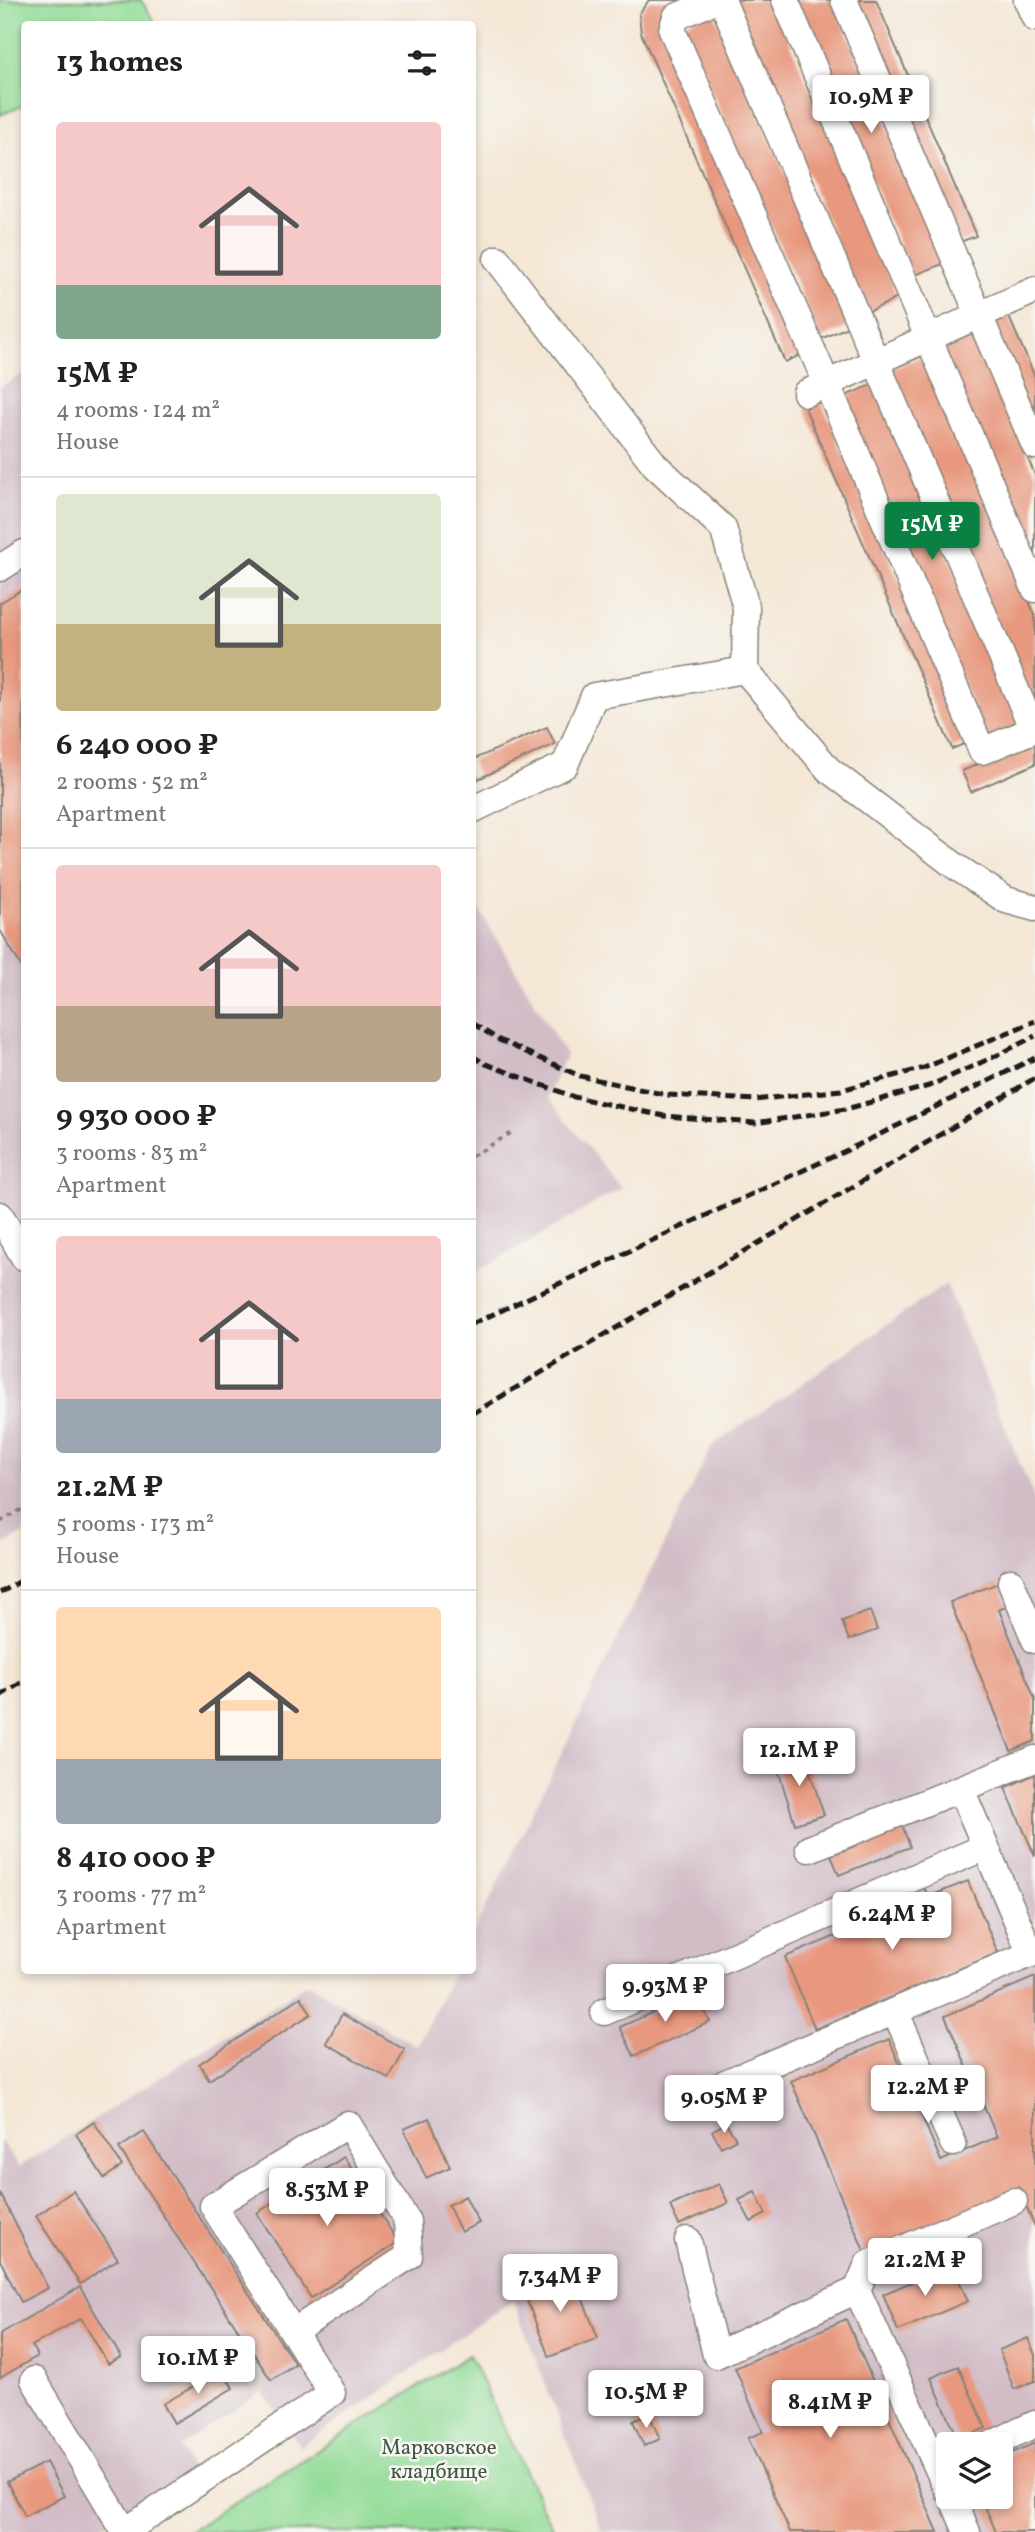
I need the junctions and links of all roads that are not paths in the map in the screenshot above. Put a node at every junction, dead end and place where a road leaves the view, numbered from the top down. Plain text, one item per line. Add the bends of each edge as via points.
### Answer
1 (716, 0) edge
2 (722, 0) edge
3 (785, 0) edge
4 (844, 0) edge
5 (1027, 0) edge
6 (1035, 18) edge
7 (497, 259) dead end
8 (1035, 290) edge
9 (979, 316) junction
10 (929, 338) junction
11 (878, 361) junction
12 (816, 389) junction
13 (1035, 446) edge
14 (21, 555) edge
15 (1, 566) edge
16 (1035, 589) edge
17 (745, 670) junction
18 (1034, 730) edge
19 (476, 808) edge
20 (1035, 908) edge
21 (0, 1215) edge
22 (21, 1252) edge
23 (1011, 1582) dead end
24 (1035, 1640) edge
25 (1035, 1759) edge
26 (961, 1789) junction
27 (985, 1847) junction
28 (809, 1849) dead end
29 (1033, 1953) edge
30 (895, 2011) junction
31 (604, 2012) dead end
32 (725, 2083) dead end
33 (953, 2143) dead end
34 (1014, 2201) dead end
35 (688, 2240) dead end
36 (858, 2290) junction
37 (293, 2332) junction
38 (34, 2380) dead end
39 (1035, 2424) edge
40 (1013, 2434) edge
41 (936, 2455) edge
42 (956, 2509) edge
43 (125, 2532) edge
44 (967, 2532) edge

1 - 12 street via 676,17 672,30
2 - 11 street
3 - 10 street
4 - 9 street
5 - 6 street
7 - 17 street via 655,464 723,528 746,607
8 - 9 street
9 - 10 street
9 - 13 street
10 - 11 street
10 - 16 street
11 - 12 street
11 - 18 street
12 - 18 street via 982,751
14 - 15 street
17 - 19 street via 594,696 565,765
17 - 20 street via 830,770 955,866 1006,900
21 - 22 street
23 - 24 street
25 - 26 street
26 - 27 street
26 - 28 street
27 - 29 street
27 - 31 street
29 - 30 street
30 - 32 street
30 - 33 street
34 - 36 street via 868,2264
35 - 36 street via 716,2355
36 - 41 street
37 - 37 street via 409,2256 407,2221 348,2124 213,2206
37 - 43 street via 332,2393
38 - 43 street
39 - 40 street
42 - 44 street

